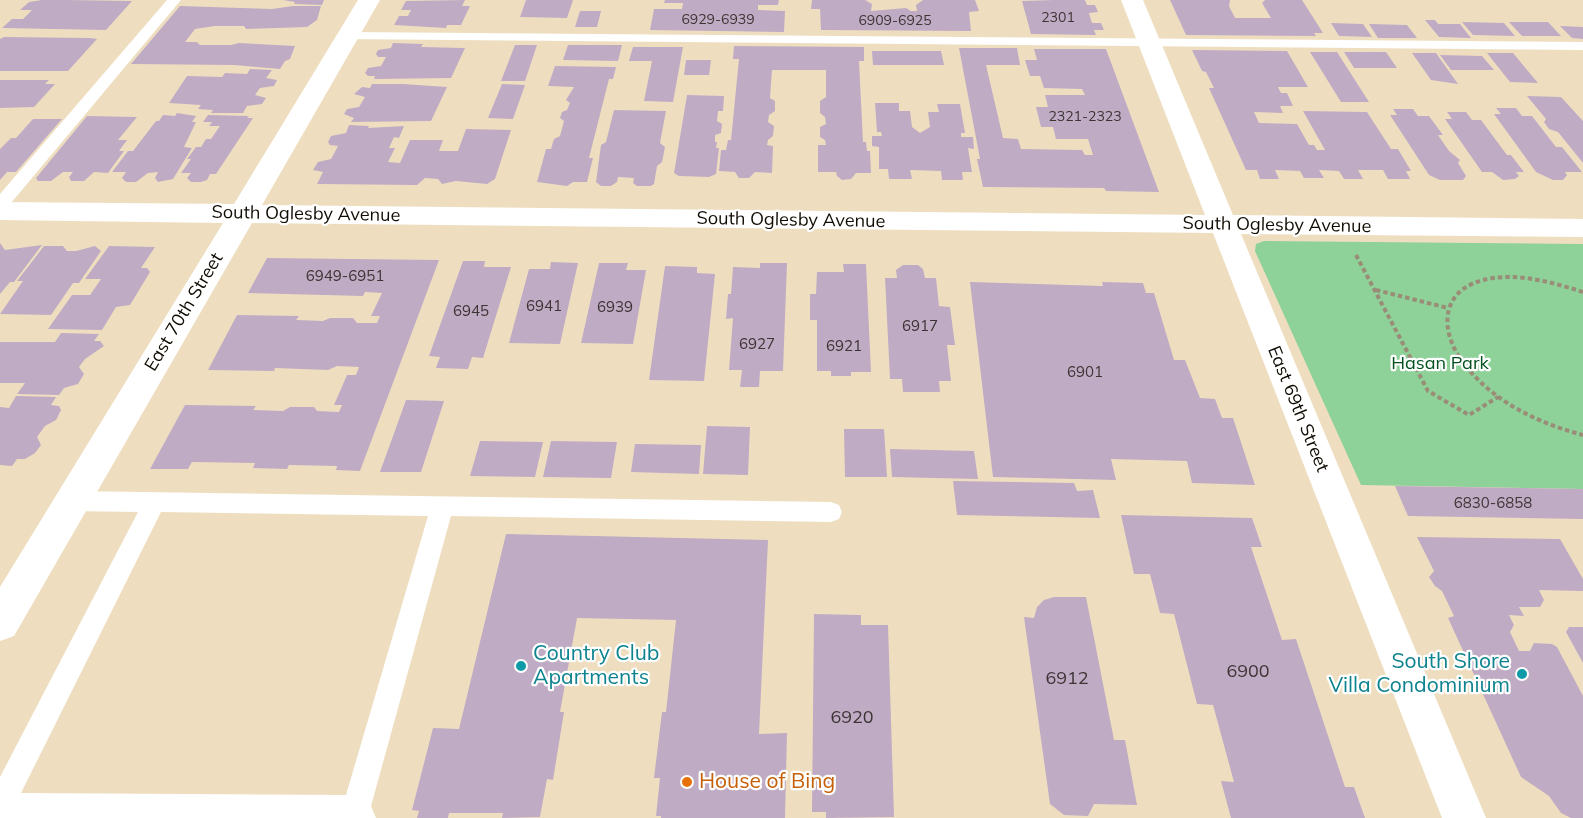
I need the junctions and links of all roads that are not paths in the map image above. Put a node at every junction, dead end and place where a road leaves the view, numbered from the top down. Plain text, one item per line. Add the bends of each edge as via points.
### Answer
1 (174, 0) edge
2 (369, 0) edge
3 (1132, 0) edge
4 (347, 36) junction
5 (1149, 43) junction
6 (1583, 46) edge
7 (0, 205) edge
8 (0, 211) edge
9 (242, 213) junction
10 (1223, 224) junction
11 (1583, 228) edge
12 (72, 501) junction
13 (155, 502) junction
14 (442, 506) junction
15 (831, 512) dead end
16 (0, 623) edge
17 (0, 807) edge
18 (359, 814) edge
19 (1464, 818) edge

1 - 7 lane
2 - 4 street, East 70th Street
3 - 5 street, East 69th Street
4 - 5 lane
4 - 9 street, East 70th Street
5 - 6 lane
5 - 10 street, East 69th Street
8 - 9 street, South Oglesby Avenue
9 - 10 street, South Oglesby Avenue
9 - 12 street, East 70th Street
10 - 11 street, South Oglesby Avenue
10 - 19 street, East 69th Street
12 - 13 lane
12 - 16 street, East 70th Street
13 - 14 lane
13 - 17 lane
14 - 15 lane
14 - 18 lane
17 - 18 lane

